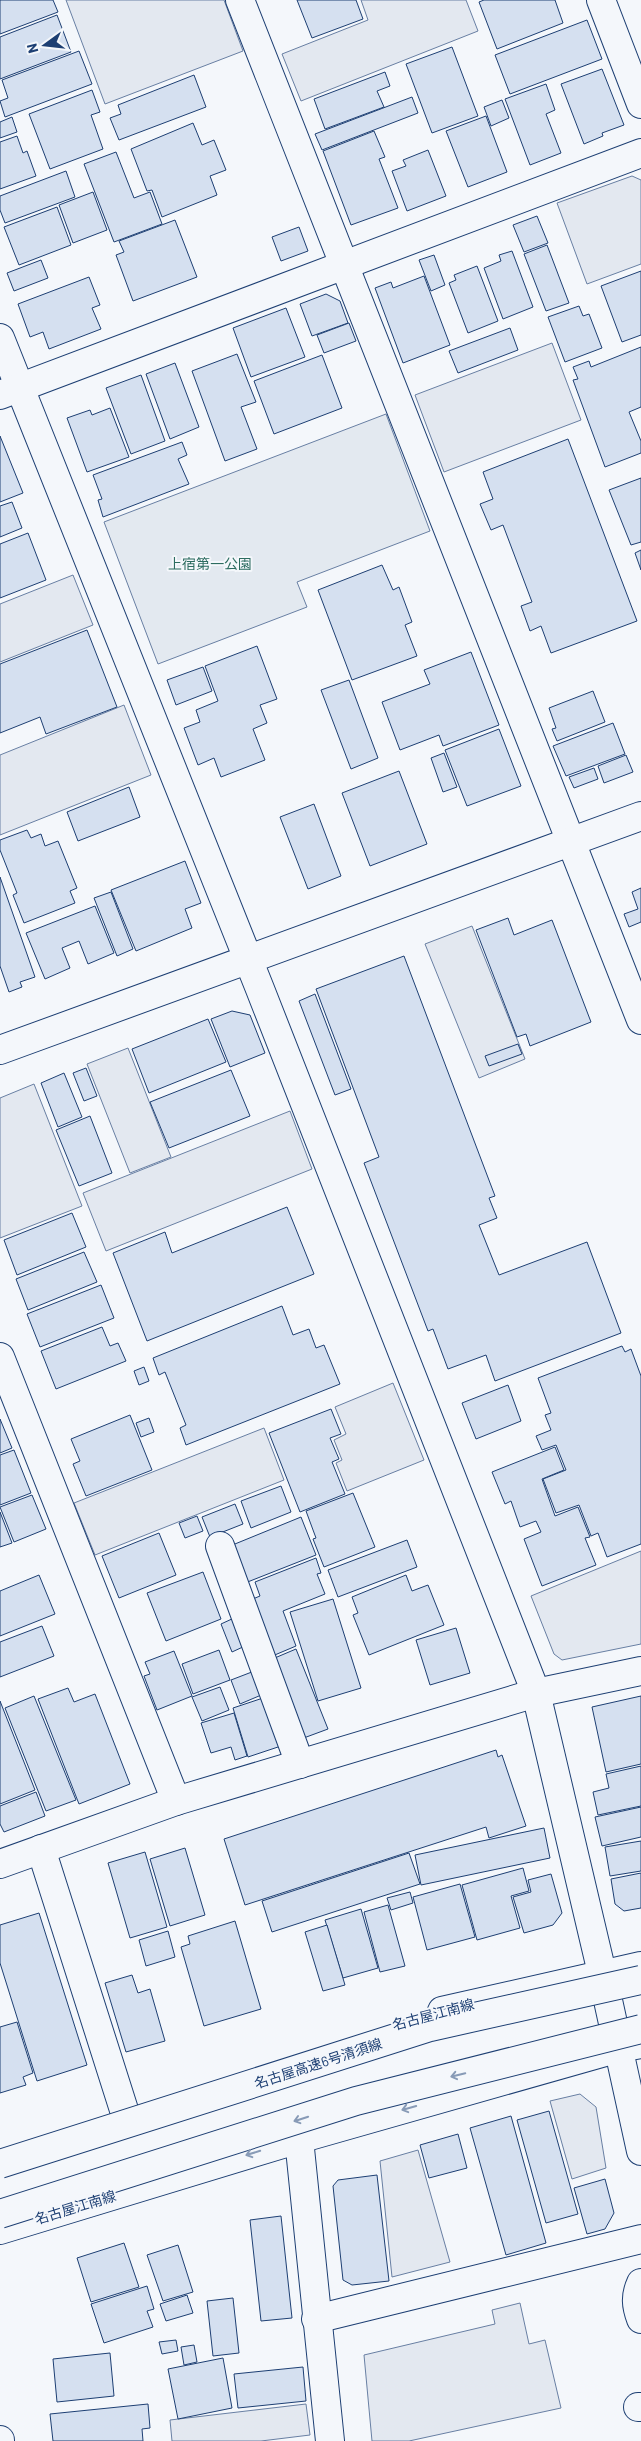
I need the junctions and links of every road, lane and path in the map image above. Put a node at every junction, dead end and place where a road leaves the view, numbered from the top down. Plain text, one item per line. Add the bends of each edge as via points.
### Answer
1 (240, 0) edge
2 (602, 0) edge
3 (641, 104) edge
4 (641, 153) edge
5 (342, 265) junction
6 (0, 338) edge
7 (10, 391) edge
8 (641, 816) edge
9 (571, 842) junction
10 (248, 960) junction
11 (641, 1020) edge
12 (0, 1050) edge
13 (0, 1357) edge
14 (220, 1546) dead end
15 (641, 1671) edge
16 (536, 1694) junction
17 (300, 1764) junction
18 (176, 1801) junction
19 (41, 1849) junction
20 (0, 1864) edge
21 (641, 1966) edge
22 (602, 1973) junction
23 (641, 1980) edge
24 (641, 2029) edge
25 (630, 2046) edge
26 (124, 2110) junction
27 (299, 2140) junction
28 (0, 2150) edge
29 (641, 2150) edge
30 (0, 2164) edge
31 (0, 2214) edge
32 (0, 2230) edge
33 (641, 2239) edge
34 (641, 2283) edge
35 (641, 2319) edge
36 (316, 2320) junction
37 (330, 2441) edge

1 - 5 main road
2 - 3 main road
4 - 5 main road
5 - 7 main road
5 - 9 main road
6 - 7 main road
7 - 10 main road
8 - 9 main road
9 - 10 main road
9 - 11 main road
10 - 12 main road
10 - 16 main road
13 - 18 main road
14 - 17 main road
15 - 16 main road
16 - 17 main road
16 - 22 main road
17 - 18 main road
18 - 19 main road
19 - 20 main road
19 - 26 main road
21 - 22 main road, 名古屋江南線
22 - 25 main road
22 - 26 main road, 名古屋江南線 via 425,2015
23 - 30 main road, 名古屋高速6号清須線, bridge via 430,2027
24 -> 31 main road, bridge via 356,2101
25 -> 27 main road, 名古屋江南線
25 - 29 main road
26 - 28 main road, 名古屋江南線
27 -> 32 main road, 名古屋江南線
27 - 36 main road
33 - 36 main road
34 - 35 main road via 636,2305
36 - 37 main road

